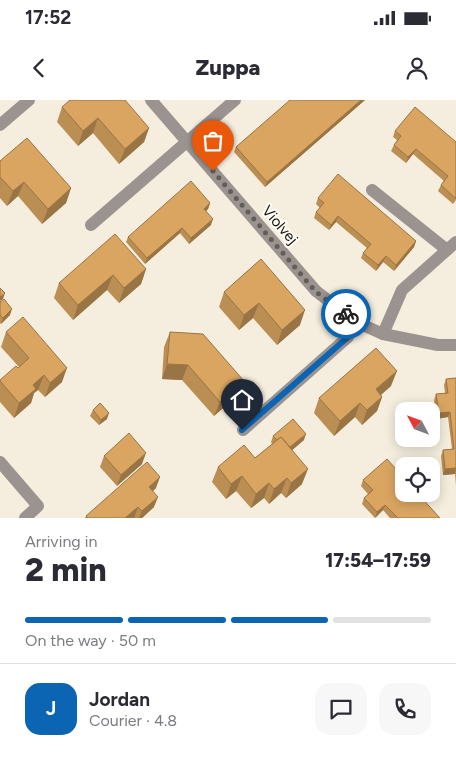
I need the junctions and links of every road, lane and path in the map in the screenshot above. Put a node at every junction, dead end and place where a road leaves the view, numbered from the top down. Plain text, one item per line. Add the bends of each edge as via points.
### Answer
1 (29, 100) edge
2 (151, 100) edge
3 (235, 100) edge
4 (0, 125) edge
5 (188, 141) junction
6 (372, 190) dead end
7 (91, 225) dead end
8 (452, 246) edge
9 (356, 322) junction
10 (383, 334) junction
11 (456, 346) edge
12 (242, 430) dead end
13 (0, 462) edge
14 (25, 518) edge

1 - 4 street
2 - 5 street, Violvej
3 - 5 street
5 - 7 street
5 - 9 street, Violvej via 316,292
6 - 8 street
8 - 10 street via 402,290
9 - 10 street, Violvej
9 - 12 street via 348,337
10 - 11 street, Violvej
13 - 14 street via 38,506

